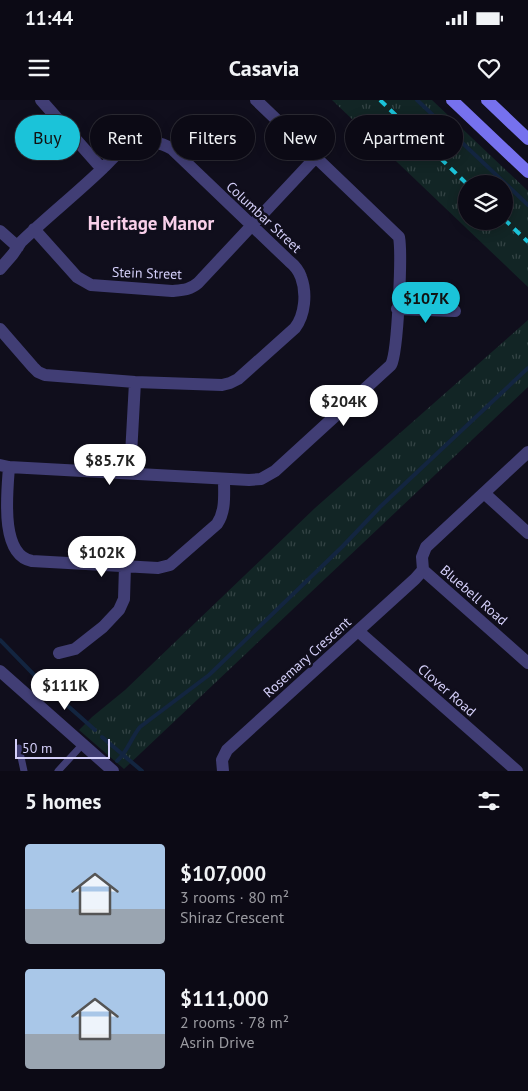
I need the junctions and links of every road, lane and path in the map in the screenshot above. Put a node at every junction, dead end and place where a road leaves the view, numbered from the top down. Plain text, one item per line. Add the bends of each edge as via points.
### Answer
1 (40, 100) edge
2 (256, 100) edge
3 (452, 100) edge
4 (487, 100) edge
5 (272, 115) edge
6 (528, 139) edge
7 (313, 160) edge
8 (319, 160) edge
9 (102, 169) junction
10 (528, 172) edge
11 (251, 226) junction
12 (34, 229) junction
13 (0, 231) edge
14 (18, 247) junction
15 (0, 269) edge
16 (398, 309) junction
17 (455, 311) dead end
18 (0, 329) edge
19 (135, 382) junction
20 (528, 452) edge
21 (4, 466) edge
22 (130, 473) junction
23 (224, 479) junction
24 (484, 493) junction
25 (528, 533) edge
26 (126, 566) junction
27 (423, 570) junction
28 (358, 631) junction
29 (59, 653) dead end
30 (528, 663) edge
31 (0, 671) edge
32 (82, 745) junction
33 (19, 748) dead end
34 (24, 771) edge
35 (58, 771) edge
36 (112, 771) edge
37 (223, 771) edge
38 (517, 771) edge

1 - 9 street
2 - 5 street
3 - 10 main road
4 - 6 main road
7 - 11 street, Stein Street
8 - 16 street via 398,237 401,249
9 - 11 street, Columbar Street via 132,144 164,144
9 - 12 street, Columbar Street
11 - 12 street, Stein Street via 193,288 172,291 91,286 77,277
11 - 19 street, Columbar Street via 289,261 301,277 304,307 295,328 230,384
12 - 14 street, Columbar Street
13 - 14 street
14 - 15 street, Columbar Street
16 - 17 street
16 - 23 street via 395,351 387,369 275,470 261,479
18 - 19 street, Columbar Street via 33,367 45,375
19 - 22 street
20 - 24 street
21 - 22 street
21 - 26 street via 6,530 19,557 32,561
22 - 23 street
23 - 26 street via 224,506 220,519 200,539 170,565 158,568
24 - 25 street
24 - 27 street via 426,547 422,557
26 - 29 street via 124,599 119,610 75,649
27 - 28 street, Rosemary Crescent
27 - 30 street, Bluebell Road
28 - 37 street, Rosemary Crescent via 227,750 222,760
28 - 38 street, Clover Road
31 - 32 street
32 - 35 lane
32 - 36 street
33 - 34 lane

